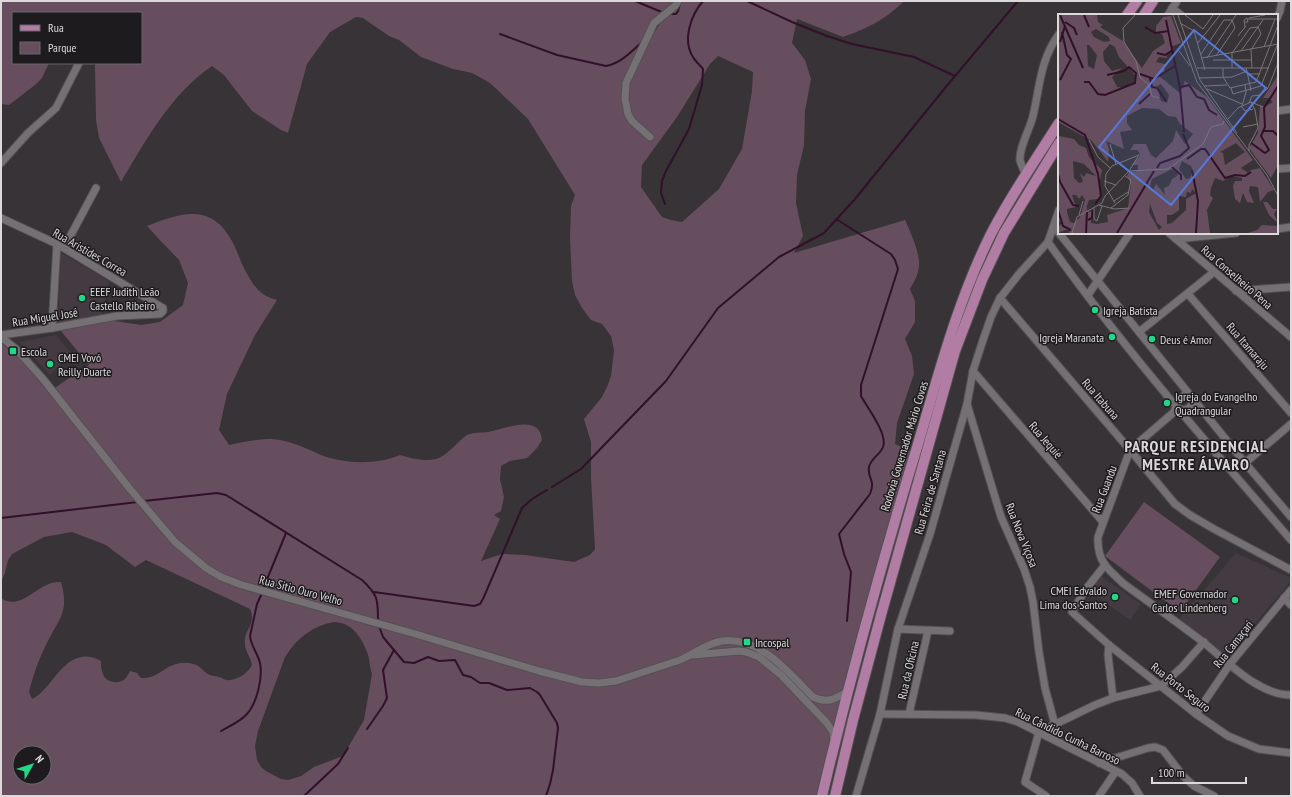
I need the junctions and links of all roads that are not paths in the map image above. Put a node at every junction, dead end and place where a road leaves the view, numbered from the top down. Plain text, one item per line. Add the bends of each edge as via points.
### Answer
1 (678, 1) edge
2 (1137, 1) edge
3 (1153, 1) edge
4 (1177, 1) edge
5 (1282, 1) edge
6 (1172, 8) junction
7 (1128, 14) edge
8 (1145, 14) edge
9 (1169, 14) edge
10 (1180, 14) edge
11 (1278, 16) edge
12 (1058, 36) edge
13 (78, 64) edge
14 (1291, 109) edge
15 (1278, 111) edge
16 (1058, 125) edge
17 (650, 137) dead end
18 (1058, 145) edge
19 (1, 163) edge
20 (1291, 168) edge
21 (1278, 169) edge
22 (1026, 174) junction
23 (96, 188) dead end
24 (1058, 213) edge
25 (1, 218) edge
26 (1054, 227) junction
27 (1291, 227) edge
28 (1278, 229) edge
29 (1058, 232) edge
30 (1060, 234) edge
31 (1129, 234) edge
32 (1170, 234) edge
33 (1227, 234) edge
34 (1176, 240) junction
35 (1048, 242) junction
36 (57, 244) junction
37 (64, 248) junction
38 (1214, 272) junction
39 (1098, 281) junction
40 (1291, 287) edge
41 (1236, 292) junction
42 (1188, 294) junction
43 (1088, 295) junction
44 (1000, 298) junction
45 (163, 311) joint
46 (52, 328) junction
47 (1139, 332) junction
48 (1, 336) edge
49 (1291, 338) edge
50 (973, 372) junction
51 (1188, 393) junction
52 (1195, 401) junction
53 (967, 404) junction
54 (1177, 410) junction
55 (1291, 413) edge
56 (1291, 424) edge
57 (1130, 450) junction
58 (1245, 463) junction
59 (1291, 518) edge
60 (1103, 522) junction
61 (1291, 540) edge
62 (1105, 565) junction
63 (1291, 570) edge
64 (1291, 590) edge
65 (1284, 598) junction
66 (1291, 605) edge
67 (898, 629) junction
68 (928, 631) junction
69 (950, 631) dead end
70 (1204, 642) junction
71 (1109, 645) junction
72 (690, 655) junction
73 (1230, 664) junction
74 (1161, 686) junction
75 (848, 691) junction
76 (1291, 695) edge
77 (1113, 698) junction
78 (880, 714) junction
79 (909, 714) junction
80 (1196, 714) junction
81 (1055, 725) junction
82 (1039, 732) junction
83 (835, 744) junction
84 (1291, 753) edge
85 (1099, 763) junction
86 (1116, 771) junction
87 (1044, 795) edge
88 (822, 796) edge
89 (835, 796) edge
90 (856, 796) edge
91 (1099, 796) edge
92 (1140, 796) edge
93 (1214, 796) edge

1 - 17 street via 654,24 626,83 625,99 628,114
2 - 7 main road
3 - 8 main road
4 - 6 street
5 - 11 street
6 - 9 street
6 - 10 street
12 - 22 street via 1044,60 1033,116 1022,149 1020,160
13 - 19 street via 56,108 28,133
14 - 15 street
16 - 22 main road, Rodovia Governador Mário Covas
18 - 89 main road, Rodovia Governador Mário Covas via 1004,233 982,280 955,351 881,615
20 - 21 street
22 - 75 main road, Rodovia Governador Mário Covas via 979,260 956,320 892,528
23 - 37 street
24 - 26 street, Rua Feira de Santana
25 - 36 street, Rua Aristides Correa
26 - 29 street
26 - 35 street, Rua Feira de Santana
27 - 28 street
30 - 39 street
31 - 39 street
32 - 34 street, Rua Conselheiro Pena
33 - 34 street
34 - 38 street, Rua Conselheiro Pena
35 - 43 street
35 - 44 street, Rua Feira de Santana
36 - 37 street, Rua Aristides Correa
36 - 46 street
37 - 45 street, Rua Aristides Correa
38 - 41 street, Rua Conselheiro Pena
38 - 42 street
39 - 43 street
39 - 47 street
40 - 41 street
41 - 49 street, Rua Conselheiro Pena
42 - 47 street
42 - 55 street, Rua Itamaraju
43 - 54 street
44 - 50 street, Rua Feira de Santana
44 - 57 street, Rua Itabuna
45 - 46 street, Rua Miguel José via 160,314 116,316
46 - 48 street, Rua Miguel José
47 - 51 street
48 - 72 street, Rua Sitio Ouro Velho via 43,379 164,530 189,555 221,577 582,682 616,681
50 - 53 street, Rua Feira de Santana
50 - 60 street, Rua Jequié
51 - 52 street
51 - 54 street, Rua Guandu via 1179,399
52 - 54 street, Rua Guandu via 1188,409
52 - 58 street
53 - 67 street, Rua Feira de Santana via 930,534
53 - 81 street, Rua Nova Viçosa via 1001,516 1030,588 1045,688
54 - 57 street, Rua Guandu
54 - 61 street
56 - 58 street
57 - 60 street, Rua Guandu
57 - 63 street, Rua Itabuna via 1182,510
58 - 59 street
60 - 62 street, Rua Guandu via 1098,537 1098,548 1100,559
62 - 70 street via 1124,584
62 - 71 street, Rua Porto Seguro via 1072,612
64 - 65 street, Rua Camaçari
65 - 66 street
65 - 73 street, Rua Camaçari
67 - 68 street
67 - 78 street, Rua Feira de Santana
68 - 69 street
68 - 79 street, Rua da Oficina
70 - 73 street
70 - 74 street
71 - 74 street, Rua Porto Seguro
71 - 77 street
72 - 75 street, Rua Sitio Ouro Velho via 722,641 740,641 754,646 771,658 813,697 821,701 834,699
72 - 83 street, Rua Sitio Ouro Velho via 739,651 759,657 822,718 833,732
73 - 76 street via 1270,691
73 - 80 street, Rua Camaçari
74 - 77 street
74 - 80 street, Rua Porto Seguro
75 - 83 main road, Rodovia Governador Mário Covas
77 - 81 street
78 - 79 street, Rua Cândido Cunha Barroso
78 - 90 street, Rua Feira de Santana
79 - 82 street, Rua Cândido Cunha Barroso via 990,716 1018,722
80 - 84 street, Rua Porto Seguro via 1243,743 1259,749
81 - 82 street
82 - 85 street, Rua Cândido Cunha Barroso
82 - 87 street via 1025,782
83 - 88 main road, Rodovia Governador Mário Covas
85 - 86 street, Rua Cândido Cunha Barroso
85 - 93 street via 1144,749 1159,748 1194,786
86 - 91 street
86 - 92 street, Rua Cândido Cunha Barroso via 1132,783

